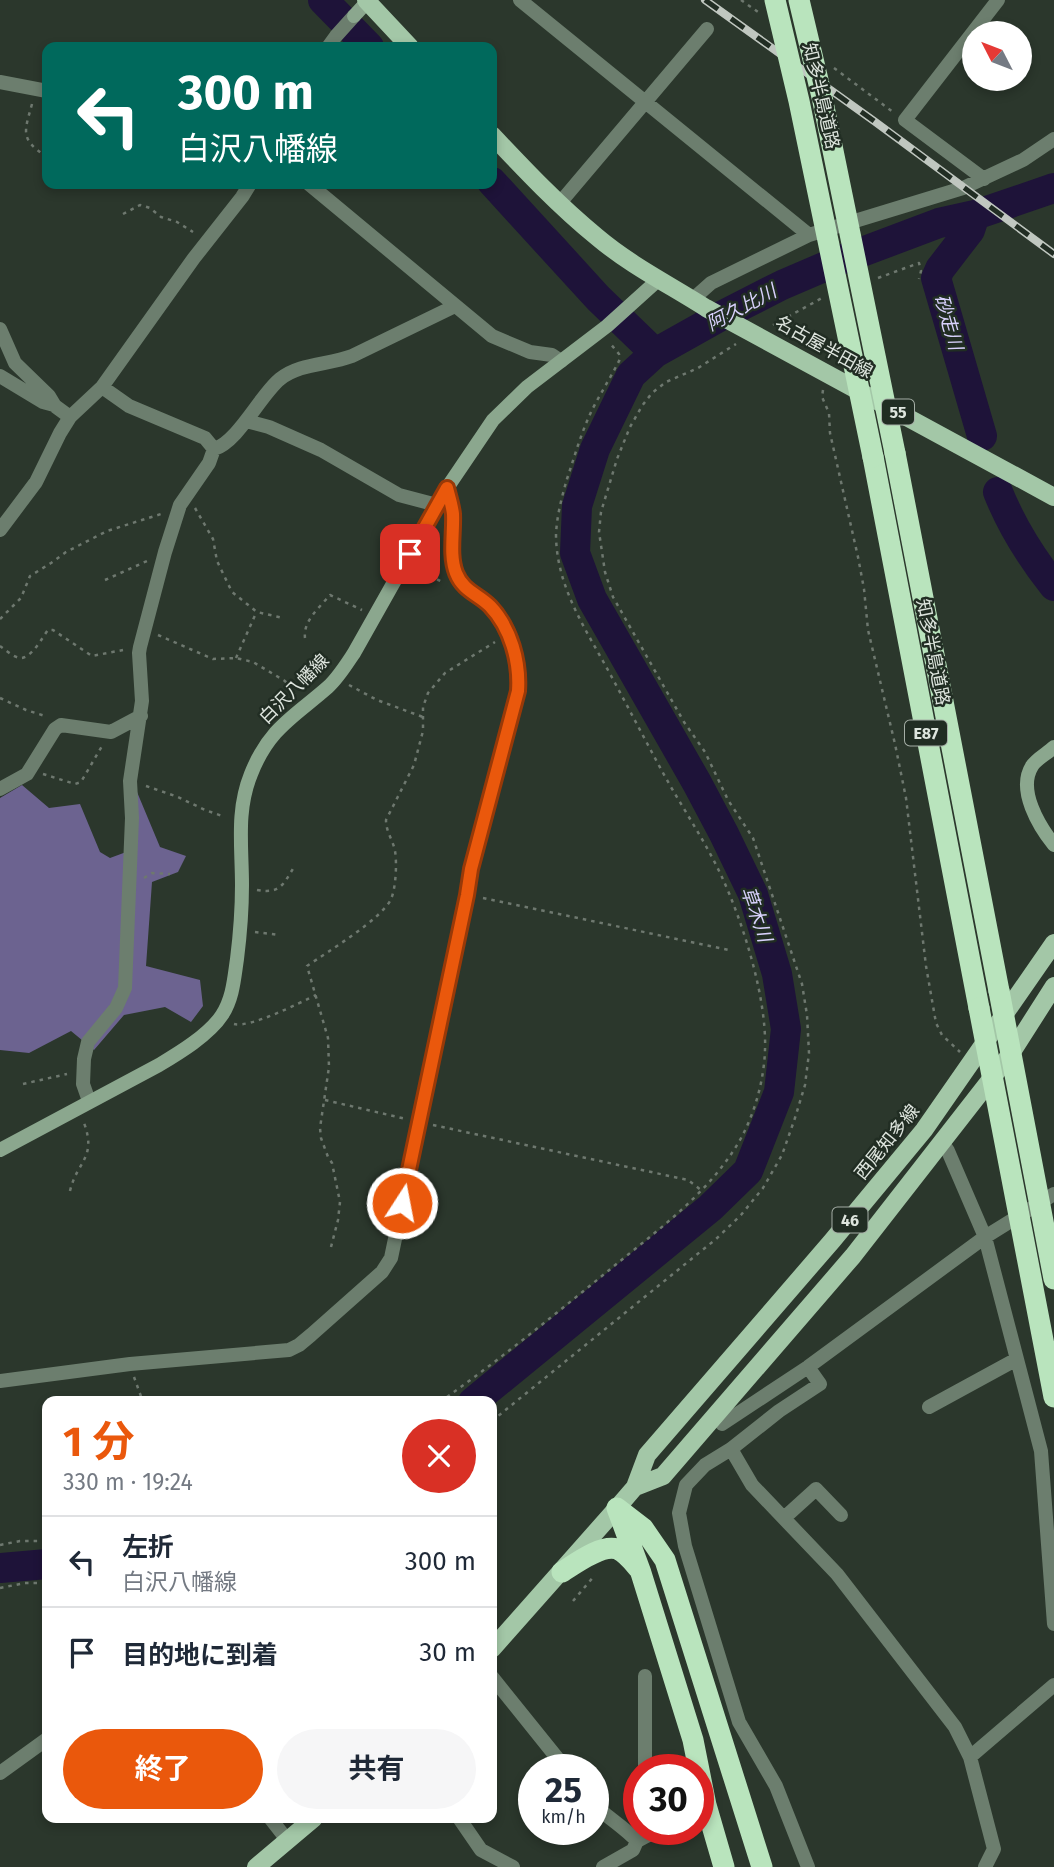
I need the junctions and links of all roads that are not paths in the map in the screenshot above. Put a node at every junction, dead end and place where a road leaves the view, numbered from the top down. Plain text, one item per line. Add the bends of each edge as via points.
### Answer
1 (520, 0) edge
2 (775, 0) edge
3 (799, 0) edge
4 (998, 0) edge
5 (367, 1) edge
6 (354, 16) joint
7 (707, 29) dead end
8 (332, 42) edge
9 (405, 42) edge
10 (0, 82) edge
11 (42, 90) edge
12 (645, 102) junction
13 (1054, 139) edge
14 (497, 140) edge
15 (984, 179) junction
16 (247, 189) edge
17 (315, 189) edge
18 (559, 204) junction
19 (809, 234) junction
20 (658, 280) junction
21 (700, 304) junction
22 (455, 306) junction
23 (0, 329) edge
24 (561, 361) junction
25 (0, 376) edge
26 (102, 387) junction
27 (55, 406) junction
28 (69, 417) junction
29 (246, 421) junction
30 (214, 449) junction
31 (447, 488) junction
32 (1054, 497) edge
33 (437, 505) junction
34 (0, 530) edge
35 (141, 716) junction
36 (1054, 747) edge
37 (0, 789) edge
38 (1054, 845) edge
39 (1054, 943) edge
40 (1054, 986) edge
41 (84, 1104) junction
42 (942, 1142) junction
43 (0, 1150) edge
44 (1054, 1194) edge
45 (985, 1237) junction
46 (1054, 1279) edge
47 (1017, 1359) junction
48 (808, 1367) junction
49 (0, 1381) edge
50 (1054, 1397) edge
51 (929, 1407) dead end
52 (722, 1423) dead end
53 (732, 1449) junction
54 (635, 1487) junction
55 (617, 1508) junction
56 (841, 1515) dead end
57 (784, 1518) junction
58 (562, 1572) junction
59 (641, 1573) junction
60 (1054, 1624) edge
61 (497, 1644) edge
62 (645, 1676) dead end
63 (497, 1684) edge
64 (1054, 1685) edge
65 (42, 1743) edge
66 (554, 1754) edge
67 (645, 1754) edge
68 (970, 1757) junction
69 (0, 1773) edge
70 (274, 1823) edge
71 (308, 1823) edge
72 (462, 1823) edge
73 (288, 1840) junction
74 (635, 1845) edge
75 (256, 1867) edge
76 (513, 1867) edge
77 (603, 1867) edge
78 (724, 1867) edge
79 (762, 1867) edge
80 (808, 1867) edge
81 (985, 1867) edge

1 - 12 street
2 - 50 highway, 知多半島道路 / E87, bridge via 873,457
3 - 46 highway, 知多半島道路 / E87, bridge via 895,453
4 - 15 street via 905,120
5 - 6 main road
5 - 9 main road
6 - 8 street
7 - 12 street
10 - 11 street
12 - 18 street
12 - 19 street
13 - 15 street
14 - 18 main road, 名古屋半田線 / 55
15 - 19 street
16 - 26 street
17 - 22 street
18 - 20 main road, 名古屋半田線 / 55 via 598,239
19 - 21 street via 711,283
20 - 21 main road, 名古屋半田線 / 55
20 - 24 main road, 白沢八幡線
21 - 32 main road, 名古屋半田線 / 55
22 - 24 street via 492,336
22 - 29 street via 352,356 299,368 279,379
23 - 27 street via 15,363
24 - 31 main road, 白沢八幡線 via 493,420
25 - 27 street
26 - 28 street
26 - 30 street via 130,407 205,439
27 - 28 street
28 - 34 street via 36,482
29 - 30 street via 222,447
29 - 33 street via 321,450 398,495
30 - 35 street via 183,500 164,555 140,647
31 - 33 main road, 白沢八幡線
31 - 49 street via 453,511 456,572 465,588 490,606 506,629 518,664 518,691 471,869 391,1258 382,1272 289,1350
33 - 41 main road, 白沢八幡線 via 337,677 280,726 252,771 241,809 242,885 233,992 221,1017 181,1052
35 - 37 street via 111,732 61,725 27,774
35 - 41 street via 130,785 125,988 117,1008 88,1042
36 - 38 main road via 1032,766 1027,786 1033,812
39 - 54 main road, 西尾知多線 / 46 via 916,1140 647,1455
40 - 42 main road, 西尾知多線 / 46 via 1012,1052
41 - 43 main road, 白沢八幡線
42 - 45 street
42 - 54 main road, 西尾知多線 / 46 via 853,1256 663,1476
44 - 45 street
45 - 47 street
45 - 48 street
47 - 51 street
47 - 60 street via 1041,1451
48 - 52 street
48 - 53 street via 820,1384
53 - 57 street via 752,1485
53 - 80 street via 705,1465 686,1485 678,1513 739,1722 776,1786
54 - 55 main road, 西尾知多線 / 46
55 - 58 main road, 西尾知多線 / 46
55 - 59 highway
55 - 79 highway via 643,1528 666,1560
56 - 57 street via 816,1489
57 - 68 street via 837,1574 955,1727
58 - 59 highway via 589,1555 617,1549
58 - 61 main road, 西尾知多線 / 46
59 - 78 highway via 693,1740
62 - 67 street
63 - 66 street
64 - 68 street
65 - 69 street
68 - 81 street via 994,1849
70 - 73 street
71 - 73 main road
72 - 76 street via 481,1850
73 - 75 main road
74 - 77 street

